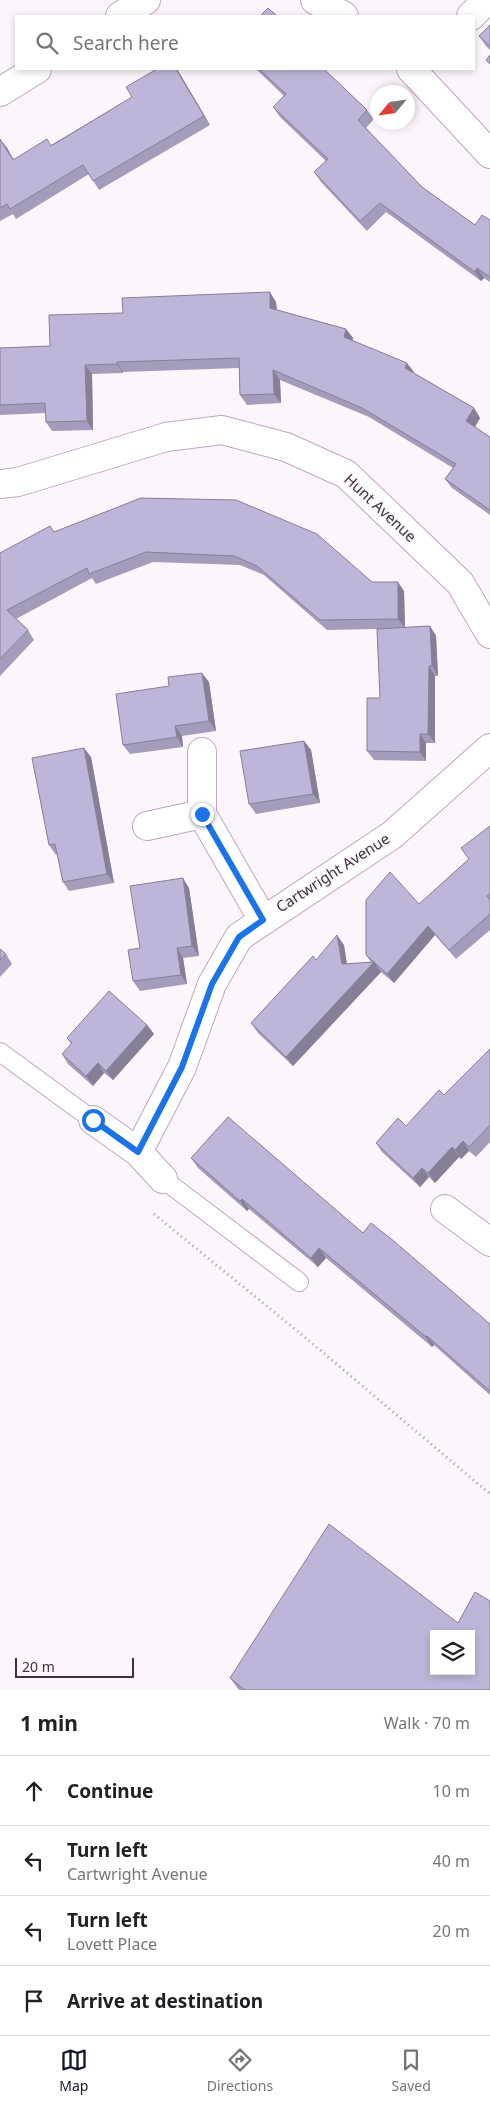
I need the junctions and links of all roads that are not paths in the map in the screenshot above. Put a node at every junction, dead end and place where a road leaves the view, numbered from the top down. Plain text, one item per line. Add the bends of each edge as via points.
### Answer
1 (146, 0) edge
2 (316, 0) edge
3 (487, 0) edge
4 (122, 15) edge
5 (342, 15) edge
6 (472, 15) edge
7 (35, 70) edge
8 (414, 70) edge
9 (0, 92) edge
10 (490, 154) edge
11 (0, 484) edge
12 (490, 634) edge
13 (490, 748) edge
14 (202, 752) dead end
15 (202, 814) junction
16 (147, 826) dead end
17 (263, 920) junction
18 (0, 1052) edge
19 (93, 1120) joint
20 (138, 1152) junction
21 (163, 1179) joint
22 (445, 1209) dead end
23 (490, 1242) edge
24 (299, 1282) dead end

1 - 4 street
2 - 5 street
3 - 6 street
7 - 9 street
8 - 10 street
11 - 12 street, Hunt Avenue via 18,482 166,437 222,430 286,447 346,474 460,583
13 - 17 street, Cartwright Avenue via 392,835
14 - 15 street
15 - 16 street
15 - 17 street
17 - 20 street, Cartwright Avenue via 239,937 212,984 182,1067
18 - 19 lane
19 - 20 street
20 - 21 street
21 - 24 lane
22 - 23 street

